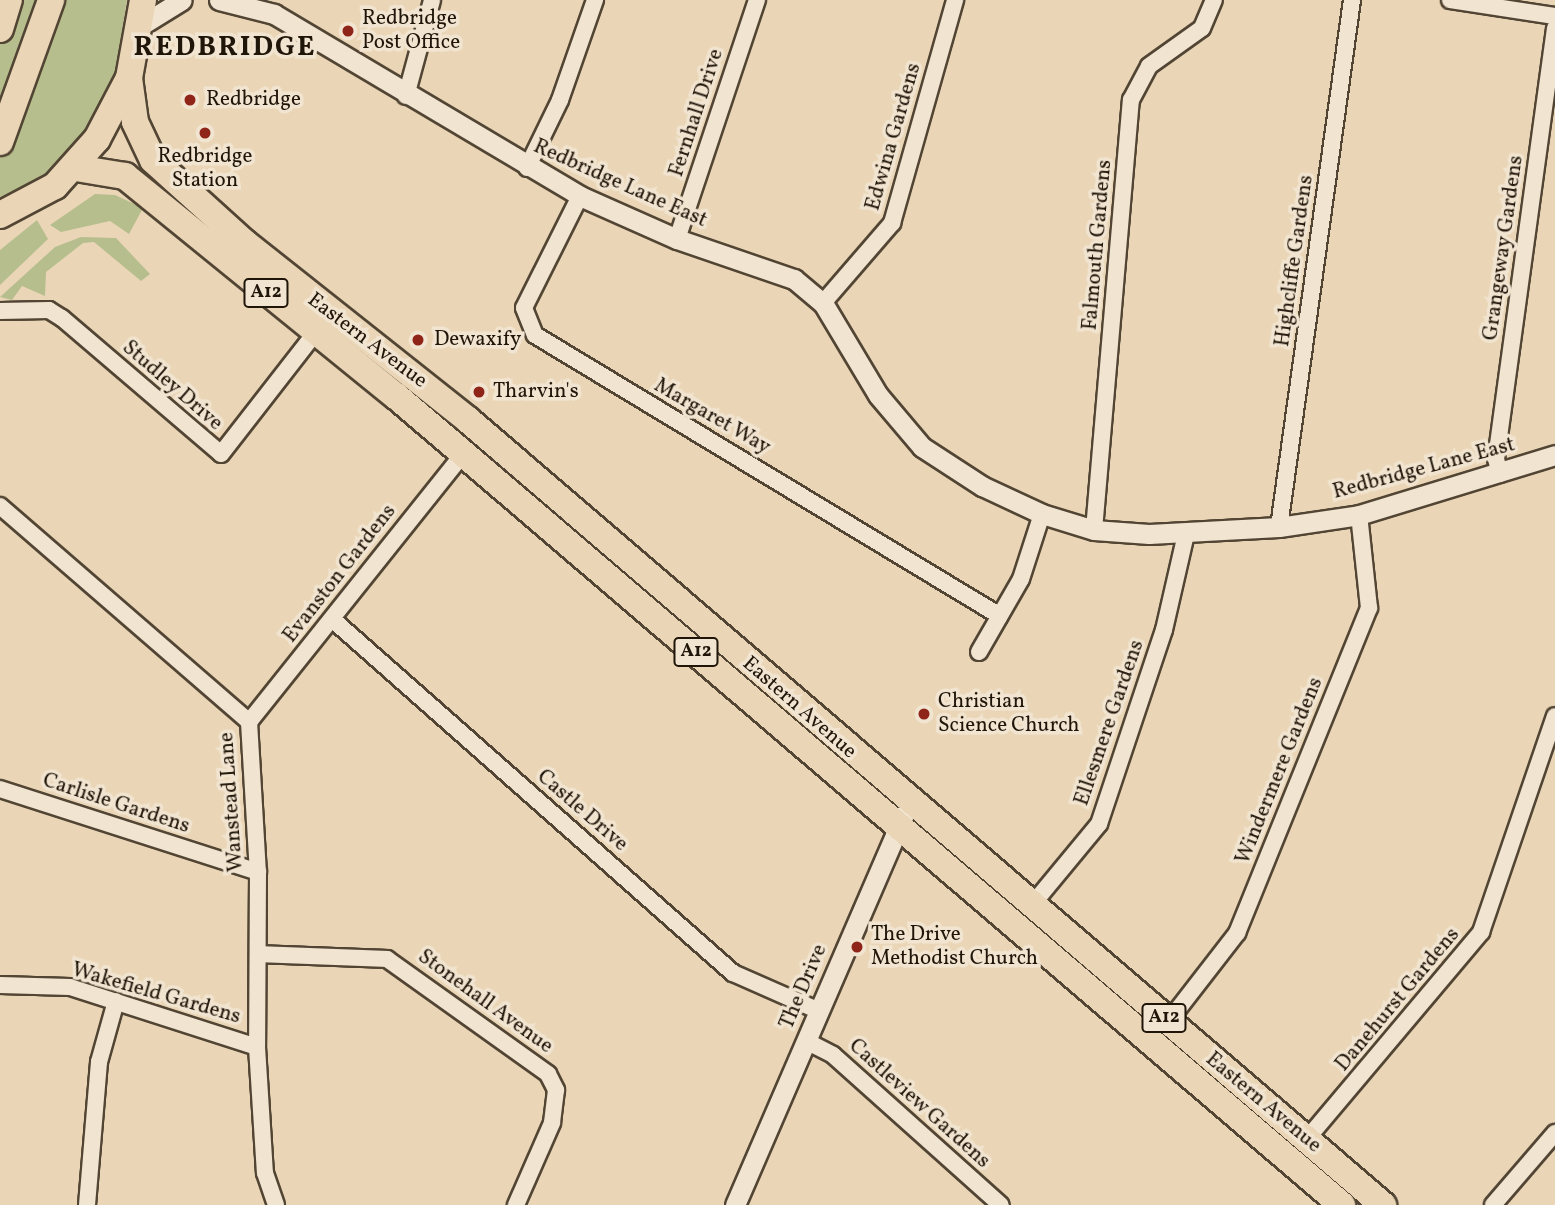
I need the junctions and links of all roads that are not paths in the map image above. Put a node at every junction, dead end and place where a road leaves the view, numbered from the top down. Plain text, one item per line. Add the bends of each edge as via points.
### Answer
1 (9, 0) edge
2 (51, 0) edge
3 (182, 0) edge
4 (219, 0) edge
5 (432, 0) edge
6 (596, 0) edge
7 (757, 0) edge
8 (956, 0) edge
9 (1214, 0) edge
10 (1352, 0) edge
11 (1450, 0) edge
12 (278, 7) edge
13 (142, 13) edge
14 (1555, 16) edge
15 (1555, 28) edge
16 (0, 29) edge
17 (129, 78) junction
18 (406, 96) junction
19 (0, 142) edge
20 (76, 168) junction
21 (527, 168) junction
22 (580, 196) junction
23 (4, 217) edge
24 (677, 239) junction
25 (245, 243) junction
26 (822, 303) junction
27 (0, 311) edge
28 (317, 336) junction
29 (464, 453) junction
30 (1555, 455) edge
31 (1500, 474) junction
32 (0, 506) edge
33 (1042, 514) junction
34 (1359, 515) junction
35 (1279, 527) junction
36 (1094, 530) junction
37 (1186, 534) junction
38 (1000, 616) junction
39 (332, 620) junction
40 (979, 652) dead end
41 (1555, 716) edge
42 (249, 722) junction
43 (0, 789) edge
44 (892, 789) junction
45 (901, 828) junction
46 (258, 872) junction
47 (1032, 905) junction
48 (258, 954) junction
49 (0, 985) edge
50 (116, 1001) junction
51 (818, 1011) junction
52 (1168, 1022) junction
53 (806, 1041) junction
54 (257, 1047) junction
55 (1555, 1133) edge
56 (1306, 1140) junction
57 (273, 1204) edge
58 (87, 1205) edge
59 (516, 1205) edge
60 (735, 1205) edge
61 (1001, 1205) edge
62 (1342, 1205) edge
63 (1383, 1205) edge
64 (1493, 1205) edge

1 - 16 highway
2 - 19 highway
3 - 13 street
4 - 12 street, Redbridge Lane East
5 - 18 street
6 - 21 street via 561,100
7 - 24 street, Fernhall Drive
8 - 26 street, Edwina Gardens via 892,223
9 - 36 street, Falmouth Gardens via 1194,38 1138,78 1131,100
10 - 35 street, Highcliffe Gardens
11 - 14 street
12 - 18 street, Redbridge Lane East
13 - 17 highway, A12
15 - 31 street, Grangeway Gardens via 1496,459
17 - 20 highway, A12
17 - 25 highway, Eastern Avenue / A12 via 135,122 153,160
18 - 21 street, Redbridge Lane East
20 - 23 highway, A12
20 - 28 highway, Eastern Avenue / A12 via 125,176
21 - 22 street, Redbridge Lane East
22 - 24 street, Redbridge Lane East
22 - 38 street, Margaret Way via 524,308 535,335
24 - 26 street, Redbridge Lane East via 776,270
25 - 28 street via 318,319
25 - 44 highway, Eastern Avenue / A12 via 468,420
26 - 33 street, Redbridge Lane East via 878,395 922,447 982,486
27 - 28 street, Studley Drive via 48,310 62,318 221,454
28 - 29 highway, Eastern Avenue / A12
29 - 39 street, Evanston Gardens
29 - 45 highway, Eastern Avenue / A12
30 - 31 street, Redbridge Lane East
31 - 34 street, Redbridge Lane East
32 - 42 street, Wanstead Lane
33 - 36 street, Redbridge Lane East
33 - 38 street via 1021,579
34 - 35 street, Redbridge Lane East
34 - 52 street, Windermere Gardens via 1369,608 1237,933
35 - 37 street, Redbridge Lane East
36 - 37 street, Redbridge Lane East
37 - 47 street, Ellesmere Gardens via 1164,630 1099,824
38 - 40 street
39 - 42 street, Evanston Gardens
39 - 51 street, Castle Drive via 733,973
41 - 56 street, Danehurst Gardens via 1481,932
42 - 46 street, Wanstead Lane
43 - 46 street, Carlisle Gardens
44 - 45 street via 904,811
44 - 47 highway, Eastern Avenue / A12
45 - 51 street, The Drive
45 - 62 highway, Eastern Avenue / A12
46 - 48 street, Wanstead Lane
47 - 52 highway, Eastern Avenue / A12
48 - 54 street, Wanstead Lane
48 - 59 street, Stonehall Avenue via 387,958 548,1074 556,1090 552,1123
49 - 50 street, Wakefield Gardens via 69,988
50 - 54 street, Wakefield Gardens
50 - 58 street via 99,1062
51 - 53 street, The Drive
52 - 56 highway, Eastern Avenue / A12
53 - 60 street, The Drive
53 - 61 street, Castleview Gardens via 833,1055
54 - 57 street, Wanstead Lane via 265,1173
55 - 64 street
56 - 63 highway, Eastern Avenue / A12

